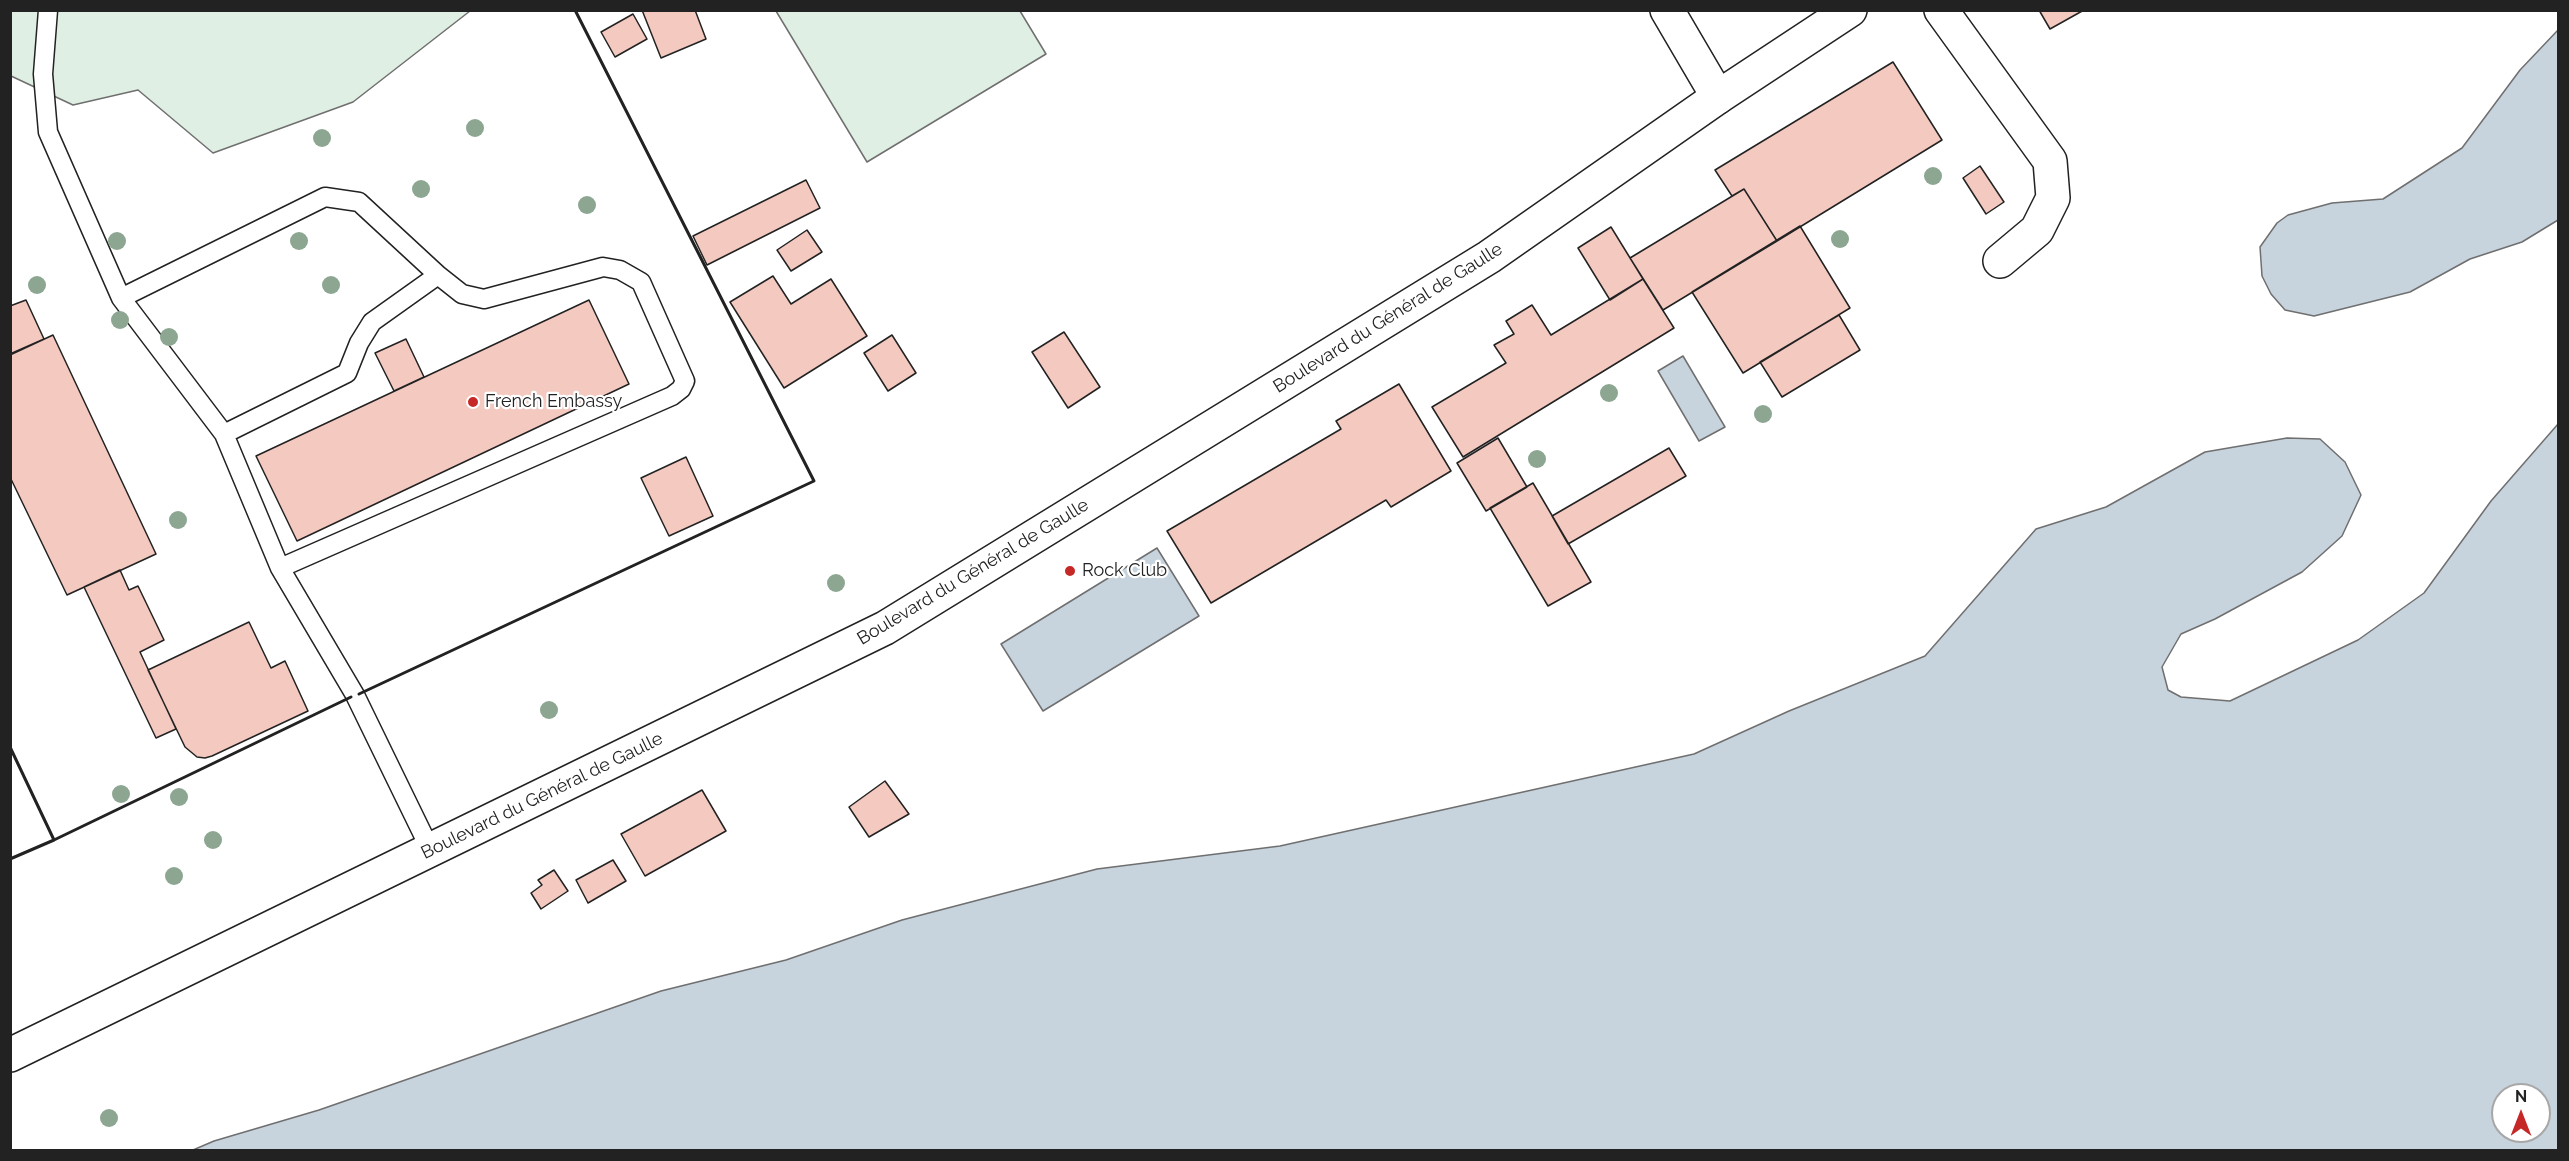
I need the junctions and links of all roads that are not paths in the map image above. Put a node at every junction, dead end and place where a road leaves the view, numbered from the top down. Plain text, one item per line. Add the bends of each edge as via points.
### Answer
1 (48, 10) edge
2 (1667, 10) edge
3 (1850, 10) edge
4 (1941, 10) edge
5 (1718, 98) junction
6 (2000, 261) dead end
7 (438, 275) junction
8 (121, 298) junction
9 (224, 434) junction
10 (280, 568) junction
11 (431, 851) junction
12 (10, 1055) edge

1 - 8 lane via 43,74 48,132
2 - 5 main road
3 - 5 main road, Boulevard du Général de Gaulle
4 - 6 main road via 2050,161 2053,198 2037,230
5 - 11 main road, Boulevard du Général de Gaulle via 1489,256 885,628
7 - 8 lane via 359,202 325,197
7 - 9 lane via 372,322 347,373
7 - 10 lane via 462,294 484,299 603,267 620,270 641,282 685,381 672,396
8 - 9 lane
9 - 10 lane
10 - 11 lane via 355,695
11 - 12 main road, Boulevard du Général de Gaulle

